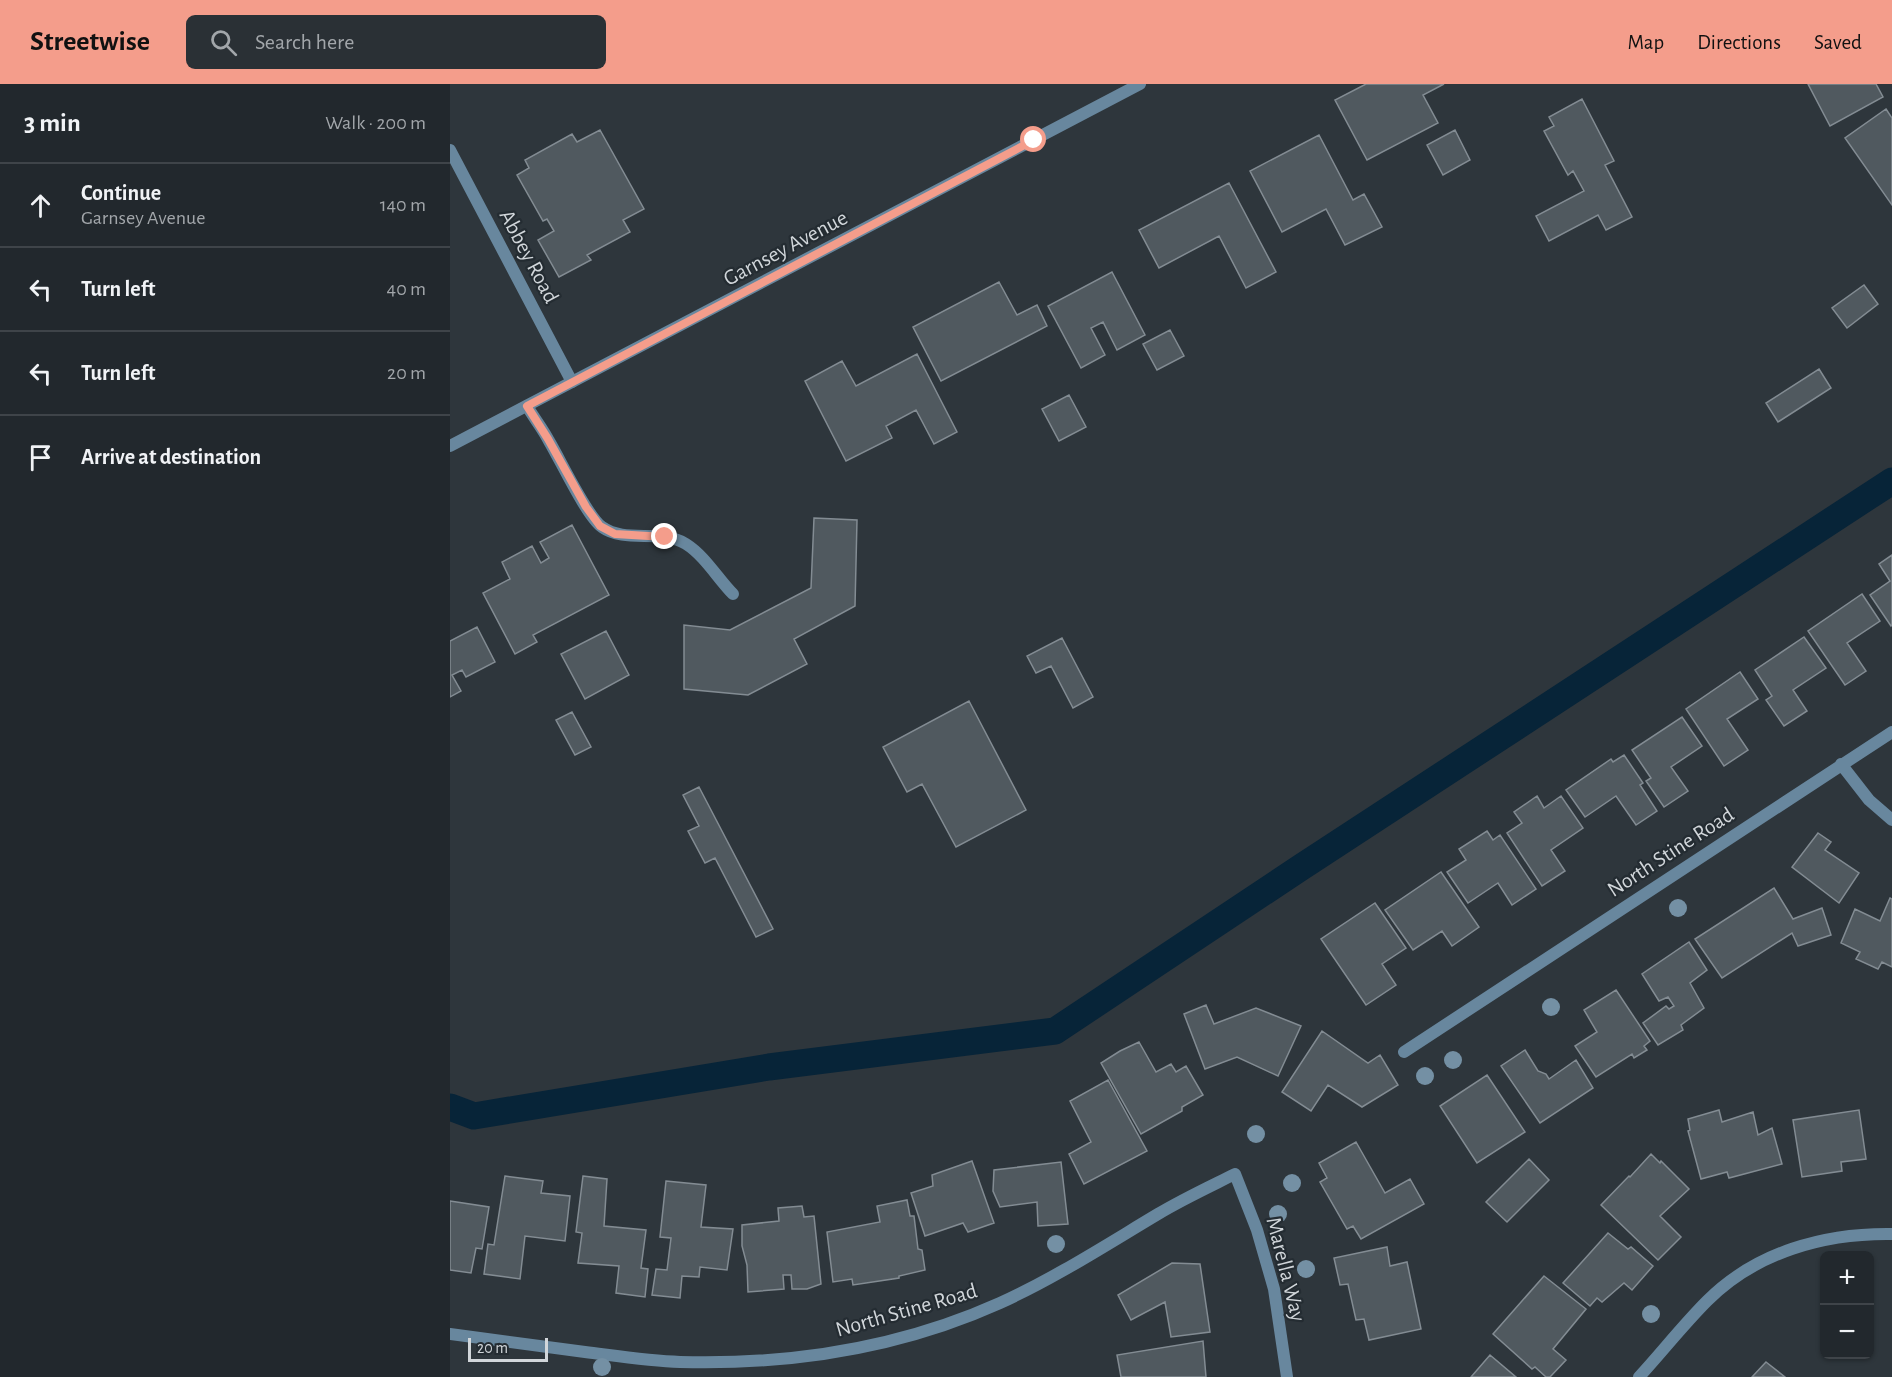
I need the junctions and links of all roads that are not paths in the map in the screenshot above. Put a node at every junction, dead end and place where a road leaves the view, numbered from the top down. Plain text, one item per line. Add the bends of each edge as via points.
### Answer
1 (1140, 84) edge
2 (450, 150) edge
3 (572, 382) junction
4 (527, 406) junction
5 (450, 446) edge
6 (733, 594) dead end
7 (1892, 732) edge
8 (1841, 764) junction
9 (1892, 820) edge
10 (1404, 1052) dead end
11 (1235, 1174) joint
12 (1892, 1234) edge
13 (450, 1334) edge
14 (1287, 1377) edge
15 (1639, 1377) edge

1 - 3 street, Garnsey Avenue
2 - 3 street, Abbey Road
3 - 4 street, Garnsey Avenue
4 - 5 street, Garnsey Avenue
4 - 6 street via 600,526 615,534 665,537 686,544
7 - 8 street, North Stine Road
8 - 9 street via 1869,800
8 - 10 street, North Stine Road
11 - 13 street, North Stine Road via 998,1304 940,1326 868,1345 754,1361 679,1362
11 - 14 street, Marella Way via 1274,1289
12 - 15 street via 1849,1234 1809,1242 1737,1276 1708,1300

